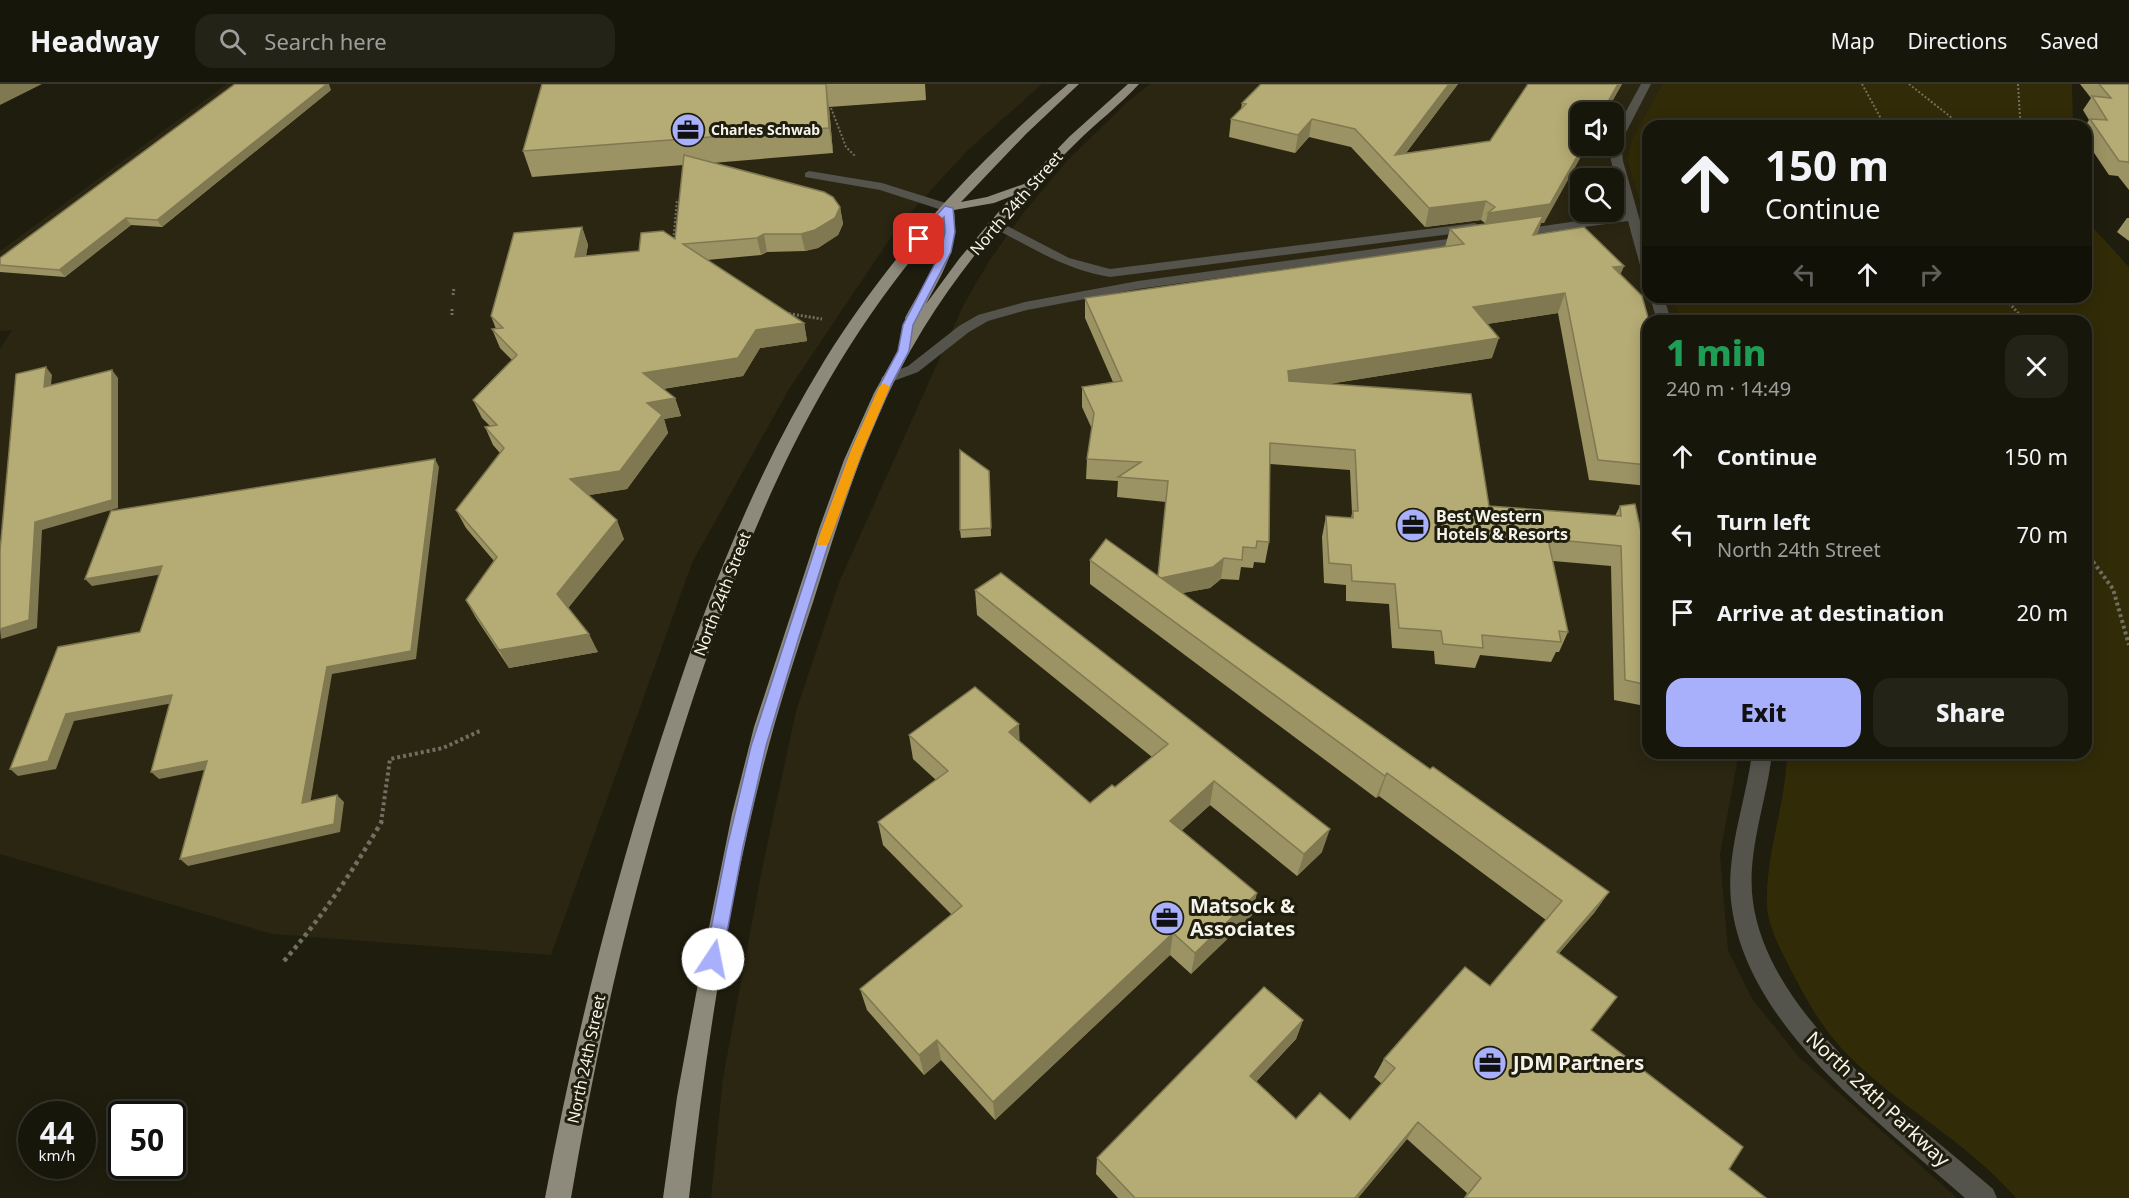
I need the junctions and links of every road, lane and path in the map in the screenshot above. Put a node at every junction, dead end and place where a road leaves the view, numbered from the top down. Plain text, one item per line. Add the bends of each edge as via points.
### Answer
1 (1074, 84) edge
2 (1134, 84) edge
3 (1646, 84) edge
4 (1862, 84) edge
5 (1909, 84) edge
6 (2018, 84) edge
7 (831, 108) dead end
8 (1882, 120) edge
9 (1954, 120) edge
10 (2021, 120) edge
11 (855, 156) dead end
12 (810, 175) dead end
13 (1027, 186) junction
14 (677, 200) edge
15 (948, 208) junction
16 (1624, 210) edge
17 (1631, 212) junction
18 (1624, 213) edge
19 (1570, 216) edge
20 (1570, 220) edge
21 (994, 223) junction
22 (1490, 225) edge
23 (665, 235) edge
24 (674, 235) junction
25 (1482, 239) edge
26 (673, 248) edge
27 (1642, 249) edge
28 (454, 288) dead end
29 (453, 294) dead end
30 (2009, 303) edge
31 (452, 309) dead end
32 (779, 312) edge
33 (452, 315) dead end
34 (2020, 315) edge
35 (822, 320) dead end
36 (904, 351) junction
37 (888, 380) junction
38 (2092, 560) edge
39 (2129, 645) edge
40 (482, 730) dead end
41 (1761, 759) edge
42 (284, 961) dead end
43 (558, 1198) edge
44 (676, 1198) edge
45 (1984, 1198) edge

1 - 15 main road, North 24th Street
2 - 13 main road, North 24th Street
3 - 17 street via 1615,142
4 - 8 path
5 - 9 path
6 - 10 path
7 - 11 path via 846,147
12 - 15 street via 882,187
13 - 15 main road via 990,200
13 - 21 main road, North 24th Street
14 - 24 path
15 - 36 main road via 950,232 946,252 908,325
15 - 43 main road, North 24th Street via 887,279 829,364 772,472 709,623 648,805 620,906
16 - 17 street
17 - 18 street
17 - 27 street
19 - 20 street via 1508,229
21 - 22 street via 1066,262 1110,273
21 - 36 main road, North 24th Street
23 - 24 path
24 - 26 path
25 - 37 street via 1138,285 1025,306 983,318 913,369
28 - 29 path
30 - 34 path
31 - 33 path
32 - 35 path
36 - 37 main road, North 24th Street
37 - 44 main road, North 24th Street via 826,533 759,746 709,981
38 - 39 path via 2114,589
40 - 42 path via 443,748 390,759 383,820 353,871
41 - 45 street, North 24th Parkway via 1742,858 1742,903 1751,947 1786,1010 1817,1046

